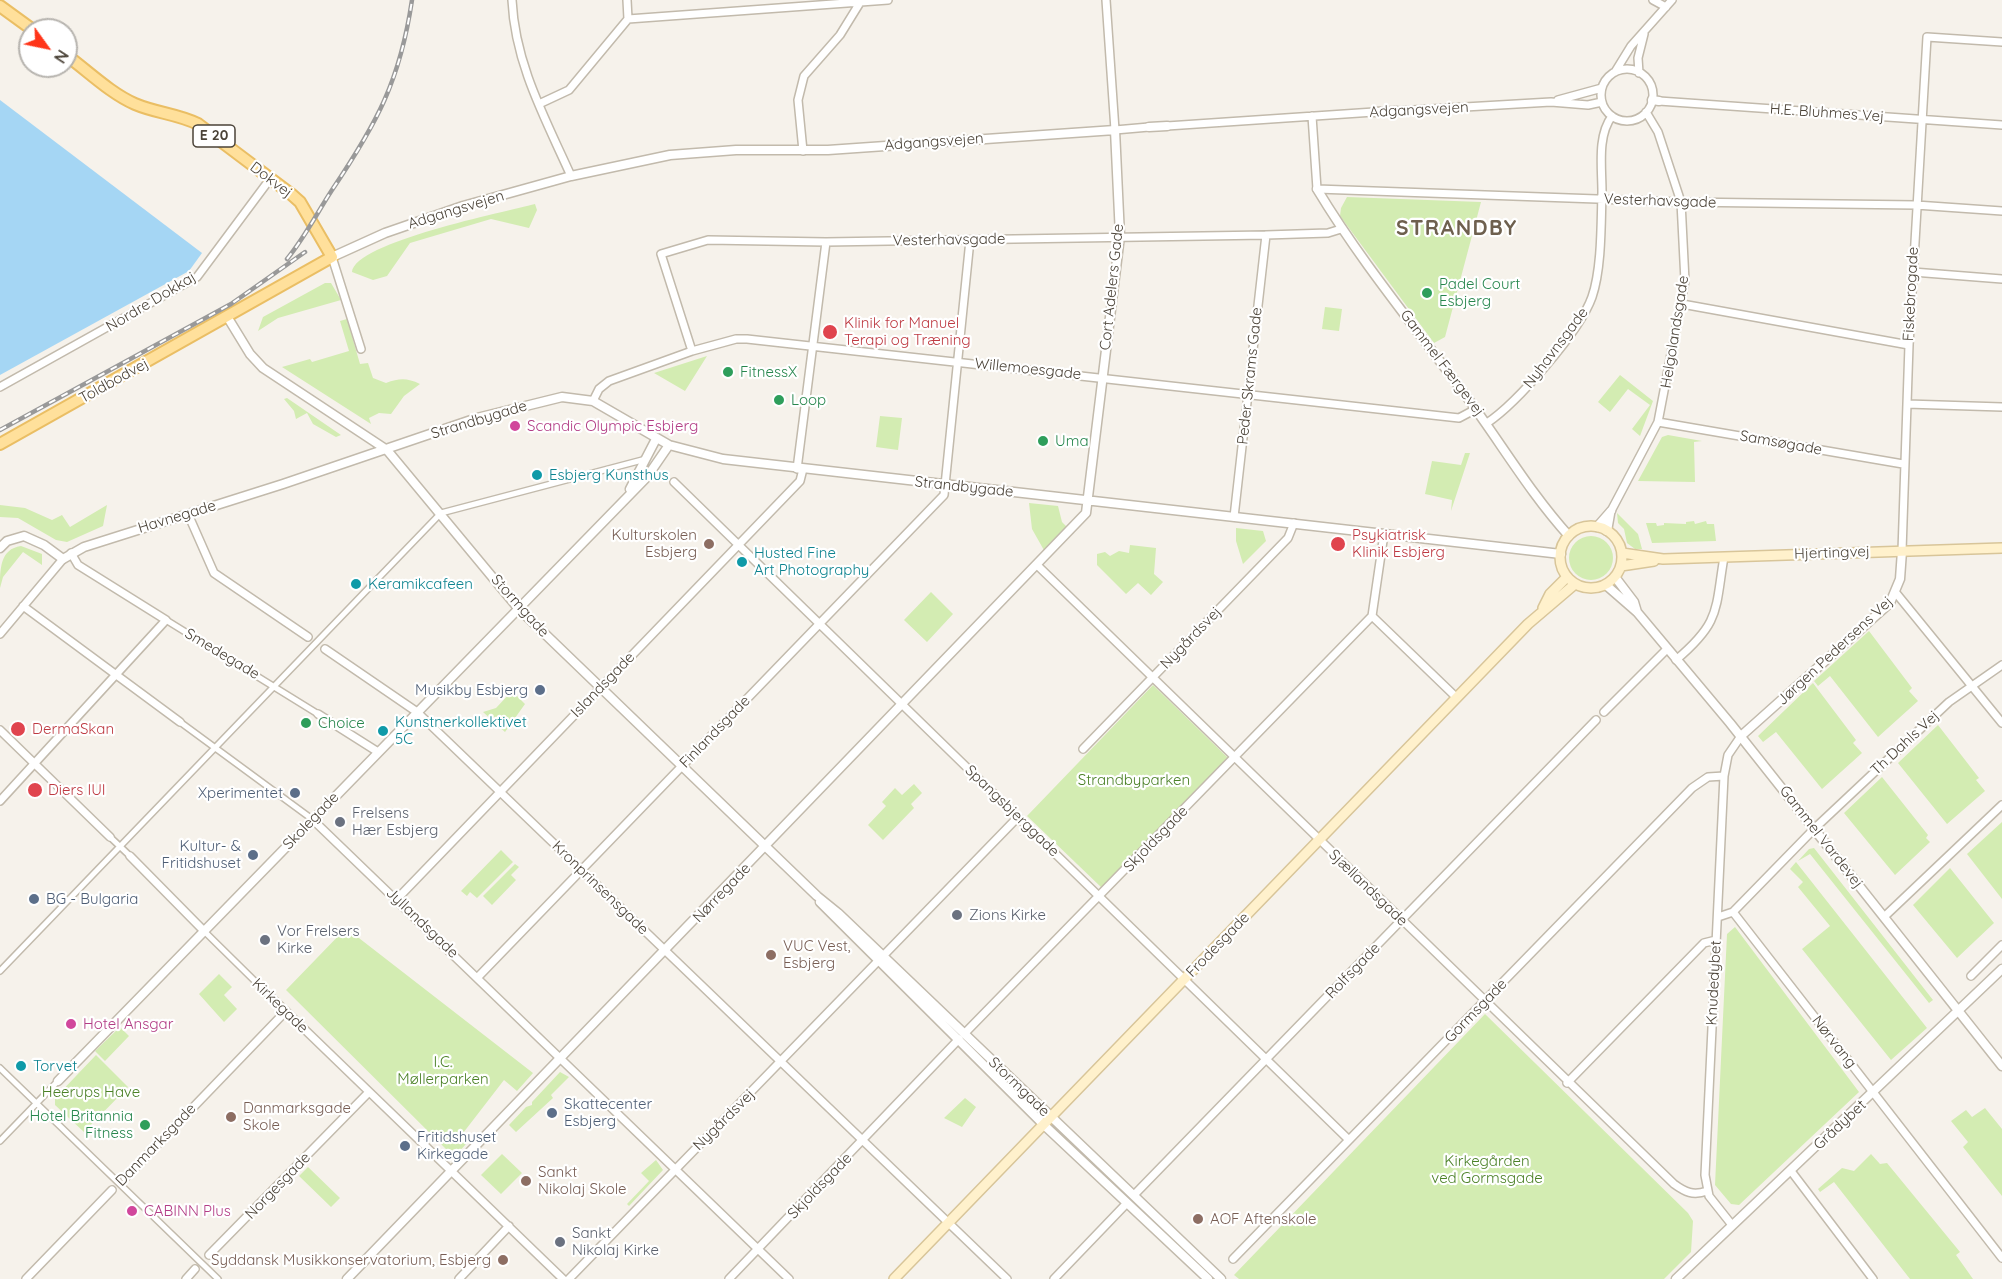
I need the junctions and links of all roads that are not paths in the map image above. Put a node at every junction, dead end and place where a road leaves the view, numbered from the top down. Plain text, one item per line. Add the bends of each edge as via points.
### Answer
1 (512, 0) edge
2 (627, 0) edge
3 (888, 0) edge
4 (1106, 0) edge
5 (1653, 0) edge
6 (1672, 0) edge
7 (861, 1) edge
8 (1, 7) edge
9 (1666, 7) junction
10 (18, 19) edge
11 (628, 19) junction
12 (1645, 32) junction
13 (2002, 42) edge
14 (78, 64) edge
15 (1616, 72) junction
16 (1639, 73) junction
17 (1602, 88) junction
18 (1655, 101) junction
19 (1551, 102) junction
20 (1602, 102) junction
21 (539, 104) junction
22 (1396, 111) joint
23 (1374, 112) joint
24 (1646, 112) junction
25 (1312, 116) junction
26 (1612, 116) junction
27 (1921, 119) junction
28 (2002, 125) edge
29 (1167, 126) joint
30 (1149, 127) joint
31 (1115, 130) junction
32 (803, 151) junction
33 (571, 176) junction
34 (270, 179) junction
35 (1317, 189) junction
36 (1601, 199) junction
37 (1680, 202) junction
38 (1916, 205) junction
39 (2002, 211) edge
40 (1341, 229) junction
41 (1266, 235) junction
42 (1120, 236) junction
43 (970, 240) junction
44 (826, 242) junction
45 (332, 257) junction
46 (1912, 272) junction
47 (2002, 279) edge
48 (1682, 304) junction
49 (228, 318) junction
50 (1909, 345) junction
51 (814, 347) junction
52 (362, 349) dead end
53 (692, 351) junction
54 (958, 362) junction
55 (1102, 377) junction
56 (0, 387) edge
57 (1248, 394) junction
58 (593, 401) junction
59 (1907, 404) junction
60 (2002, 407) edge
61 (1476, 409) junction
62 (1658, 422) junction
63 (1487, 423) junction
64 (656, 439) junction
65 (0, 444) edge
66 (669, 445) junction
67 (387, 450) junction
68 (647, 458) junction
69 (1904, 464) junction
70 (800, 469) junction
71 (674, 482) dead end
72 (947, 485) junction
73 (622, 501) junction
74 (1090, 502) junction
75 (1611, 511) junction
76 (441, 513) junction
77 (188, 514) junction
78 (1234, 517) junction
79 (1294, 523) junction
80 (1597, 527) junction
81 (1607, 531) junction
82 (1384, 534) junction
83 (1569, 536) junction
84 (738, 544) junction
85 (0, 548) edge
86 (2002, 548) edge
87 (1902, 551) junction
88 (71, 553) junction
89 (1622, 553) junction
90 (1561, 554) junction
91 (1724, 557) junction
92 (63, 559) junction
93 (1663, 559) junction
94 (1037, 565) junction
95 (1621, 566) junction
96 (1615, 577) junction
97 (1571, 580) junction
98 (1606, 585) junction
99 (1896, 593) junction
100 (23, 606) junction
101 (518, 608) junction
102 (1637, 612) junction
103 (1372, 616) junction
104 (166, 620) junction
105 (820, 624) junction
106 (0, 634) edge
107 (308, 637) joint
108 (318, 644) junction
109 (325, 649) joint
110 (1667, 649) junction
111 (1676, 660) junction
112 (2002, 665) edge
113 (116, 674) junction
114 (1152, 677) junction
115 (1971, 685) junction
116 (276, 687) junction
117 (600, 689) junction
118 (1457, 698) junction
119 (902, 704) junction
120 (417, 712) junction
121 (1604, 712) dead end
122 (318, 714) joint
123 (1596, 720) dead end
124 (180, 722) joint
125 (2002, 723) edge
126 (0, 730) edge
127 (1741, 736) junction
128 (215, 749) junction
129 (1083, 749) dead end
130 (378, 752) junction
131 (1234, 758) junction
132 (34, 764) junction
133 (682, 767) junction
134 (1724, 776) junction
135 (500, 791) junction
136 (0, 801) edge
137 (2002, 805) edge
138 (1018, 817) junction
139 (312, 819) junction
140 (1815, 828) junction
141 (110, 837) joint
142 (1319, 841) junction
143 (120, 847) junction
144 (766, 848) junction
145 (130, 856) joint
146 (582, 870) junction
147 (1100, 897) junction
148 (397, 899) junction
149 (1733, 912) junction
150 (1718, 917) junction
151 (1884, 917) junction
152 (1401, 921) junction
153 (204, 931) junction
154 (1716, 940) junction
155 (2002, 945) edge
156 (666, 951) junction
157 (881, 959) junction
158 (2002, 969) edge
159 (0, 971) edge
160 (1971, 976) dead end
161 (478, 977) junction
162 (1185, 979) junction
163 (269, 995) joint
164 (1485, 1002) junction
165 (286, 1011) junction
166 (1959, 1012) junction
167 (962, 1036) junction
168 (562, 1058) junction
169 (1267, 1059) junction
170 (781, 1063) junction
171 (2002, 1066) edge
172 (0, 1068) edge
173 (58, 1081) joint
174 (1567, 1083) junction
175 (369, 1092) junction
176 (1874, 1093) junction
177 (37, 1103) junction
178 (1051, 1118) junction
179 (1044, 1125) junction
180 (863, 1140) junction
181 (1349, 1140) junction
182 (0, 1141) edge
183 (675, 1169) junction
184 (452, 1171) junction
185 (1791, 1171) junction
186 (122, 1180) junction
187 (112, 1191) joint
188 (1707, 1191) junction
189 (1134, 1196) junction
190 (1126, 1204) junction
191 (949, 1223) junction
192 (1732, 1225) junction
193 (509, 1226) junction
194 (759, 1249) junction
195 (209, 1255) joint
196 (2002, 1258) edge
197 (1233, 1259) dead end
198 (201, 1263) junction
199 (195, 1269) joint
200 (26, 1279) edge
201 (186, 1279) edge
202 (218, 1279) edge
203 (347, 1279) edge
204 (459, 1279) edge
205 (563, 1279) edge
206 (569, 1279) edge
207 (729, 1279) edge
208 (789, 1279) edge
209 (894, 1279) edge
210 (1007, 1279) edge
211 (1054, 1279) edge
212 (1209, 1279) edge
213 (1221, 1279) edge
214 (1676, 1279) edge
215 (1874, 1279) edge

1 - 21 street via 513,31 520,59
2 - 11 street
3 - 7 street
4 - 31 street, Cort Adelers Gade
5 - 9 street
6 - 9 street
7 - 11 street
7 - 32 street via 840,35 804,75 798,100
8 - 10 main road
9 - 12 street
11 - 21 street via 569,90
12 - 15 street via 1631,46
12 - 16 street via 1639,50
13 - 27 street, Fiskebrogade via 1927,37
14 - 34 main road, Dokvej / E 20 via 127,100 198,124
15 - 16 street via 1628,69
15 - 17 street
16 - 18 street via 1651,86
17 - 19 street, Adgangsvejen
17 - 20 street
18 - 24 street
18 - 27 street, H.E. Bluhmes Vej
19 - 20 street, Adgangsvejen
19 - 22 street, Adgangsvejen
20 - 26 street
21 - 33 street
22 - 23 street, Adgangsvejen
23 - 25 street, Adgangsvejen
24 - 26 street via 1626,121
24 - 37 street, Helgolandsgade via 1661,140
25 - 29 street, Adgangsvejen
25 - 35 street
26 - 36 street, Nyhavnsgade via 1603,132
27 - 28 street, H.E. Bluhmes Vej
27 - 38 street, Fiskebrogade
29 - 30 street, Adgangsvejen
30 - 31 street, Adgangsvejen
31 - 32 street, Adgangsvejen
31 - 42 street, Cort Adelers Gade
32 - 33 street, Adgangsvejen via 736,150 670,155
33 - 45 street, Adgangsvejen via 426,218
34 - 45 main road, Dokvej / E 20 via 300,202
34 - 56 street, Nordre Dokkaj via 198,277
35 - 36 street, Vesterhavsgade
35 - 40 street, Gammel Færgevej
36 - 37 street, Vesterhavsgade
36 - 63 street, Nyhavnsgade via 1596,280 1586,311 1514,401
37 - 38 street, Vesterhavsgade
37 - 48 street, Helgolandsgade via 1685,254
38 - 39 street, Vesterhavsgade
38 - 46 street, Fiskebrogade
40 - 41 street, Vesterhavsgade
40 - 61 street, Gammel Færgevej
41 - 42 street, Vesterhavsgade
41 - 57 street, Peder Skrams Gade
42 - 43 street, Vesterhavsgade
42 - 55 street, Cort Adelers Gade
43 - 44 street, Vesterhavsgade
43 - 54 street
44 - 51 street
44 - 53 street, Vesterhavsgade via 708,240 661,254
45 - 49 main road, Adgangsvejen
45 - 52 street
46 - 47 street
46 - 50 street, Fiskebrogade
48 - 50 street
48 - 62 street, Helgolandsgade
49 - 65 main road, Toldbodvej
49 - 67 street, Stormgade via 263,368
50 - 59 street, Fiskebrogade
51 - 53 street, Willemoesgade via 736,339
51 - 54 street, Willemoesgade
51 - 70 street
53 - 58 street, Willemoesgade via 609,381
54 - 55 street, Willemoesgade
54 - 72 street
55 - 57 street, Willemoesgade
55 - 74 street, Cort Adelers Gade
57 - 61 street, Willemoesgade via 1459,418
57 - 78 street, Peder Skrams Gade
58 - 64 street, Strandbygade
58 - 67 street, Strandbygade via 562,397 540,401
59 - 60 street
59 - 69 street, Fiskebrogade
61 - 63 street, Gammel Færgevej
62 - 69 street, Samsøgade
62 - 75 street, Helgolandsgade
63 - 83 street, Gammel Færgevej via 1518,471
64 - 66 street, Strandbygade
64 - 68 street, Skolegade
66 - 70 street, Strandbygade via 723,459
66 - 73 street, Skolegade via 647,477
67 - 76 street, Stormgade
67 - 77 street, Havnegade
68 - 73 street, Skolegade
68 - 76 street
69 - 87 street, Fiskebrogade
70 - 72 street, Strandbygade
70 - 84 street, Islandsgade via 800,481
71 - 84 street, Spangsbjerggade
72 - 74 street, Strandbygade
72 - 105 street, Finlandsgade via 940,501
73 - 101 street, Skolegade
74 - 78 street, Strandbygade
74 - 94 street, Nørregade via 1077,526
75 - 80 street, Helgolandsgade
75 - 81 street, Helgolandsgade
76 - 101 street, Stormgade
76 - 108 street
77 - 88 street, Havnegade
77 - 107 street, Kronprinsensgade via 214,573
78 - 79 street, Strandbygade
79 - 82 street, Strandbygade
79 - 114 street, Nygårdsvej via 1288,538
80 - 81 main road
80 - 83 main road via 1582,528
81 - 89 main road via 1616,538
82 - 90 street, Strandbygade
82 - 103 street
83 - 90 main road
84 - 105 street, Spangsbjerggade
84 - 117 street, Islandsgade
85 - 92 street via 7,541 24,536
86 - 87 main road, Hjertingvej
87 - 91 main road, Hjertingvej
87 - 99 street, Jørgen Pedersens Vej
88 - 92 street, Havnegade
88 - 104 street, Smedegade via 78,565
89 - 93 main road, Hjertingvej
89 - 95 main road
90 - 97 main road
91 - 93 main road, Hjertingvej
91 - 111 street via 1720,599 1713,617 1701,637
92 - 100 street, Havnegade
93 - 95 main road, Hjertingvej
94 - 114 street, Sjællandsgade
94 - 119 street, Nørregade
95 - 96 main road
96 - 98 main road
96 - 102 street, Gammel Vardevej
97 - 98 main road via 1590,588
97 - 118 main road, Frodesgade via 1550,594 1542,610
98 - 102 street, Gammel Vardevej
99 - 115 street
99 - 127 street, Jørgen Pedersens Vej via 1890,603
100 - 106 street, Havnegade
100 - 113 street, Jyllandsgade
101 - 117 street, Stormgade
101 - 120 street, Skolegade
102 - 110 street, Gammel Vardevej
103 - 118 street
103 - 131 street, Skjoldsgade
104 - 113 street
104 - 116 street, Smedegade
105 - 119 street, Spangsbjerggade
105 - 133 street, Finlandsgade
107 - 108 street, Kronprinsensgade
108 - 109 street, Kronprinsensgade
108 - 116 street
109 - 120 street, Kronprinsensgade
110 - 111 street, Gammel Vardevej
110 - 121 street
111 - 127 street, Gammel Vardevej
112 - 115 street, Th Dahls Vej
113 - 124 street, Jyllandsgade
113 - 132 street
114 - 129 street, Nygårdsvej
114 - 131 street, Sjællandsgade
115 - 125 street
115 - 140 street, Th Dahls Vej
116 - 122 street, Smedegade
116 - 128 street
117 - 133 street, Stormgade
117 - 135 street, Islandsgade
118 - 142 main road, Frodesgade
119 - 138 street, Spangsbjerggade
119 - 144 street, Nørregade
120 - 130 street, Skolegade
120 - 135 street, Kronprinsensgade
122 - 130 street, Smedegade
123 - 152 street, Rolfsgade
124 - 128 street, Jyllandsgade
126 - 132 street, Kirkegade
127 - 134 street, Knudedybet via 1728,755
127 - 140 street, Gammel Vardevej
128 - 139 street, Jyllandsgade
128 - 143 street
130 - 139 street, Skolegade
131 - 142 street, Sjællandsgade
131 - 147 street, Skjoldsgade
132 - 136 street
132 - 141 street, Kirkegade
133 - 144 street, Stormgade
133 - 146 street, Finlandsgade
134 - 150 street, Knudedybet
134 - 164 street, Gormsgade via 1708,777 1692,788
135 - 146 street, Kronprinsensgade
135 - 148 street, Islandsgade
137 - 151 street
138 - 147 street, Spangsbjerggade
138 - 157 street, Nygårdsvej
139 - 148 street, Jyllandsgade
139 - 153 street, Skolegade
140 - 149 street, Th Dahls Vej
140 - 151 street, Gammel Vardevej
141 - 143 street, Kirkegade
142 - 152 street, Sjællandsgade
142 - 162 main road, Frodesgade
143 - 145 street, Kirkegade
143 - 159 street
144 - 156 street, Nørregade
144 - 157 street, Stormgade via 838,913
145 - 153 street, Kirkegade
146 - 156 street, Kronprinsensgade
146 - 161 street, Finlandsgade
147 - 162 street, Spangsbjerggade
147 - 167 street, Skjoldsgade
148 - 161 street, Jyllandsgade
149 - 150 street
149 - 176 street, Nørvang
150 - 154 street, Knudedybet
151 - 166 street, Gammel Vardevej
152 - 164 street, Sjællandsgade
152 - 169 street, Rolfsgade
153 - 163 street, Kirkegade
153 - 173 street, Skolegade
154 - 174 street via 1704,943
154 - 188 street, Knudedybet
155 - 160 street
156 - 168 street, Nørregade
156 - 170 street, Kronprinsensgade
157 - 167 street, Stormgade
157 - 170 street, Nygårdsvej
158 - 166 street, Grådybet
161 - 168 street, Jyllandsgade
162 - 169 street, Spangsbjerggade
162 - 178 main road, Frodesgade
163 - 165 street, Kirkegade
164 - 174 street, Sjællandsgade
164 - 181 street, Gormsgade
165 - 175 street, Kirkegade
165 - 186 street, Danmarksgade
166 - 171 street, Gammel Vardevej
166 - 176 street, Grådybet
167 - 178 street, Stormgade
167 - 179 street, Stormgade
167 - 180 street, Skjoldsgade
168 - 183 street, Jyllandsgade
168 - 184 street, Nørregade
169 - 181 street, Spangsbjerggade
169 - 189 street, Rolfsgade
170 - 180 street, Kronprinsensgade
170 - 183 street, Nygårdsvej
172 - 177 street
173 - 177 street, Skolegade
174 - 188 street, Sjællandsgade via 1674,1184 1685,1192
175 - 184 street, Kirkegade
175 - 195 street, Norgesgade
176 - 185 street, Grådybet
176 - 196 street, Nørvang
177 - 182 street, Skolegade
177 - 186 street
178 - 179 main road, Frodesgade
178 - 189 street, Stormgade
179 - 190 street, Stormgade
179 - 191 main road, Frodesgade
180 - 191 street, Kronprinsensgade
180 - 194 street, Skjoldsgade
181 - 197 street, Gormsgade
183 - 194 street, Jyllandsgade
183 - 206 street, Nygårdsvej
184 - 193 street, Kirkegade
184 - 203 street, Nørregade
185 - 192 street, Grådybet
185 - 215 street
186 - 187 street, Danmarksgade
186 - 198 street
187 - 200 street, Danmarksgade
188 - 192 street
189 - 213 street, Stormgade
190 - 211 street
190 - 212 street, Stormgade
191 - 209 main road, Frodesgade
191 - 210 street, Kronprinsensgade
192 - 214 street, Grådybet
193 - 204 street
193 - 205 street, Kirkegade
194 - 207 street, Skjoldsgade
194 - 208 street, Jyllandsgade
195 - 198 street, Norgesgade
198 - 199 street, Norgesgade
198 - 202 street
199 - 201 street, Norgesgade

